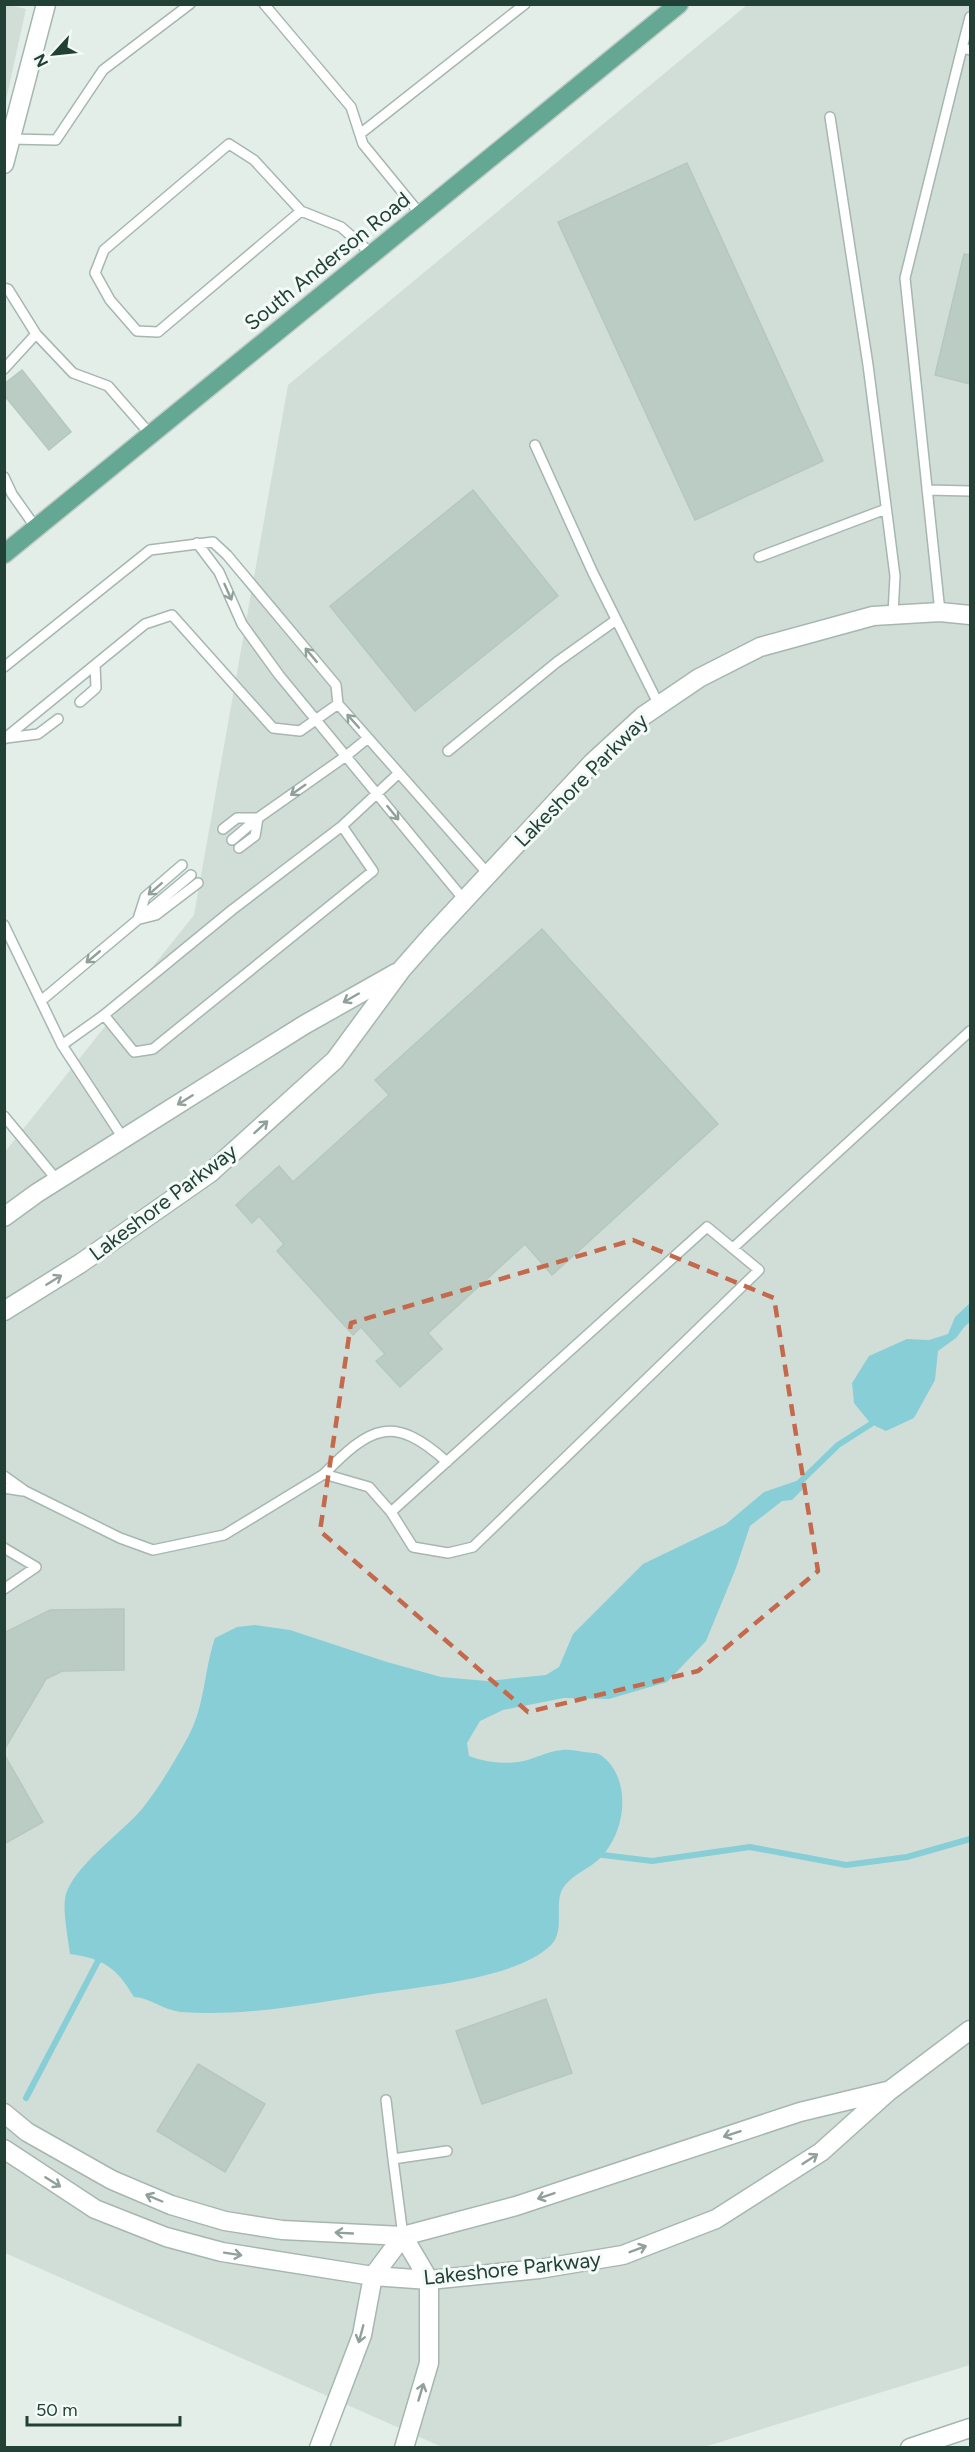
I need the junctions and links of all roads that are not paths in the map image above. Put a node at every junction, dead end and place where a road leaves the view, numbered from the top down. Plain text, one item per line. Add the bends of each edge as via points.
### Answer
1 (46, 4) edge
2 (190, 4) edge
3 (264, 4) edge
4 (525, 4) edge
5 (679, 4) edge
6 (970, 17) edge
7 (966, 49) edge
8 (830, 117) dead end
9 (360, 134) junction
10 (11, 139) junction
11 (4, 164) edge
12 (301, 211) junction
13 (421, 215) junction
14 (372, 254) junction
15 (4, 288) edge
16 (36, 334) junction
17 (4, 369) edge
18 (150, 434) junction
19 (535, 445) dead end
20 (4, 477) edge
21 (927, 490) junction
22 (970, 491) edge
23 (886, 509) junction
24 (36, 528) junction
25 (197, 543) junction
26 (4, 554) edge
27 (759, 557) dead end
28 (940, 612) junction
29 (893, 614) junction
30 (970, 615) edge
31 (616, 620) junction
32 (95, 665) junction
33 (4, 667) edge
34 (80, 702) dead end
35 (338, 704) junction
36 (659, 705) junction
37 (58, 718) dead end
38 (316, 719) junction
39 (368, 738) junction
40 (5, 739) edge
41 (448, 750) dead end
42 (346, 756) junction
43 (399, 773) junction
44 (376, 792) junction
45 (258, 818) junction
46 (342, 826) junction
47 (223, 829) dead end
48 (232, 840) dead end
49 (239, 848) dead end
50 (182, 865) dead end
51 (489, 874) junction
52 (191, 875) dead end
53 (198, 883) dead end
54 (465, 901) junction
55 (138, 919) junction
56 (4, 925) edge
57 (402, 969) junction
58 (42, 1000) junction
59 (104, 1015) junction
60 (970, 1031) edge
61 (62, 1045) junction
62 (4, 1116) edge
63 (123, 1138) junction
64 (57, 1180) junction
65 (4, 1217) edge
66 (733, 1248) junction
67 (4, 1311) edge
68 (447, 1462) junction
69 (324, 1474) junction
70 (4, 1476) edge
71 (4, 1488) edge
72 (25, 1491) junction
73 (391, 1512) junction
74 (4, 1548) edge
75 (4, 1588) edge
76 (970, 2030) edge
77 (889, 2091) junction
78 (386, 2100) dead end
79 (4, 2113) edge
80 (4, 2149) edge
81 (447, 2151) dead end
82 (393, 2159) junction
83 (403, 2236) junction
84 (373, 2276) junction
85 (429, 2280) junction
86 (970, 2428) edge
87 (950, 2441) edge
88 (319, 2448) edge
89 (404, 2448) edge
90 (910, 2448) edge

1 - 10 street
2 - 10 lane via 103,70 56,140
3 - 9 lane via 351,107
4 - 9 lane
5 - 13 main road, South Anderson Road
6 - 7 lane
7 - 21 lane via 905,278
8 - 23 lane
9 - 13 lane via 363,144
10 - 11 street
12 - 12 lane via 158,332 137,331 110,300 95,273 104,250 229,144 254,160
12 - 14 lane via 341,227
13 - 14 main road, South Anderson Road
14 - 18 main road, South Anderson Road
15 - 16 lane
16 - 17 lane
16 - 18 lane via 73,372 108,386
18 - 24 main road, South Anderson Road
19 - 31 lane
20 - 24 lane
21 - 22 lane
21 - 28 lane
23 - 27 lane
23 - 29 lane via 895,576
24 - 26 main road, South Anderson Road
25 - 33 lane via 150,550
35 -> 25 lane via 336,685 227,555 213,542
25 -> 38 lane via 219,572 242,624
28 - 29 street, Lakeshore Parkway
28 - 30 street, Lakeshore Parkway
29 - 36 street, Lakeshore Parkway via 760,647 699,678
31 - 36 lane
31 - 41 lane
32 - 34 lane via 96,688
32 - 38 lane via 145,624 172,615 273,728 300,731
32 - 40 lane
35 - 38 lane
39 -> 35 lane
36 - 51 street, Lakeshore Parkway via 593,762
37 - 40 lane via 38,734
38 - 42 lane
39 - 42 lane
39 - 43 lane
42 - 44 lane
42 -> 45 lane
43 - 44 lane
43 - 51 lane
44 - 46 lane
44 -> 54 lane
45 - 47 lane via 237,818
45 - 48 lane
45 - 49 lane via 255,836
46 - 59 lane
46 - 59 lane via 374,871 153,1049 134,1052
50 -> 55 lane via 145,897
51 - 54 street, Lakeshore Parkway
52 - 55 lane
53 - 55 lane via 156,915
54 - 57 street, Lakeshore Parkway
55 -> 58 lane
56 - 58 lane
57 -> 63 street, Lakeshore Parkway
67 -> 57 street, Lakeshore Parkway via 210,1173 335,1060
58 - 61 lane
59 - 61 lane
60 - 66 lane
61 - 63 lane
62 - 64 lane
63 - 64 street, Lakeshore Parkway
64 - 65 street, Lakeshore Parkway
66 - 68 lane via 707,1227
66 - 73 lane via 759,1270 473,1547 448,1552 413,1547
68 - 69 lane via 427,1444 403,1432 375,1433 353,1445
68 - 73 lane
69 - 72 lane via 224,1535 153,1550
69 - 73 lane via 369,1487
70 - 72 lane
71 - 72 lane
74 - 75 lane via 36,1567
76 - 77 street, Lakeshore Parkway
77 -> 83 street, Lakeshore Parkway via 800,2112 516,2206
85 -> 77 street, Lakeshore Parkway via 539,2269 623,2255 716,2219 821,2152
78 - 82 lane
83 -> 79 street, Lakeshore Parkway via 282,2230 225,2221 171,2205 112,2180 27,2132
80 -> 84 street, Lakeshore Parkway via 95,2209 166,2237 222,2252
81 - 82 lane
82 - 83 lane
83 - 84 street
83 - 85 street
84 - 85 street, Lakeshore Parkway
84 -> 88 street via 362,2335
89 -> 85 street via 429,2363
86 - 87 street
87 - 90 street

